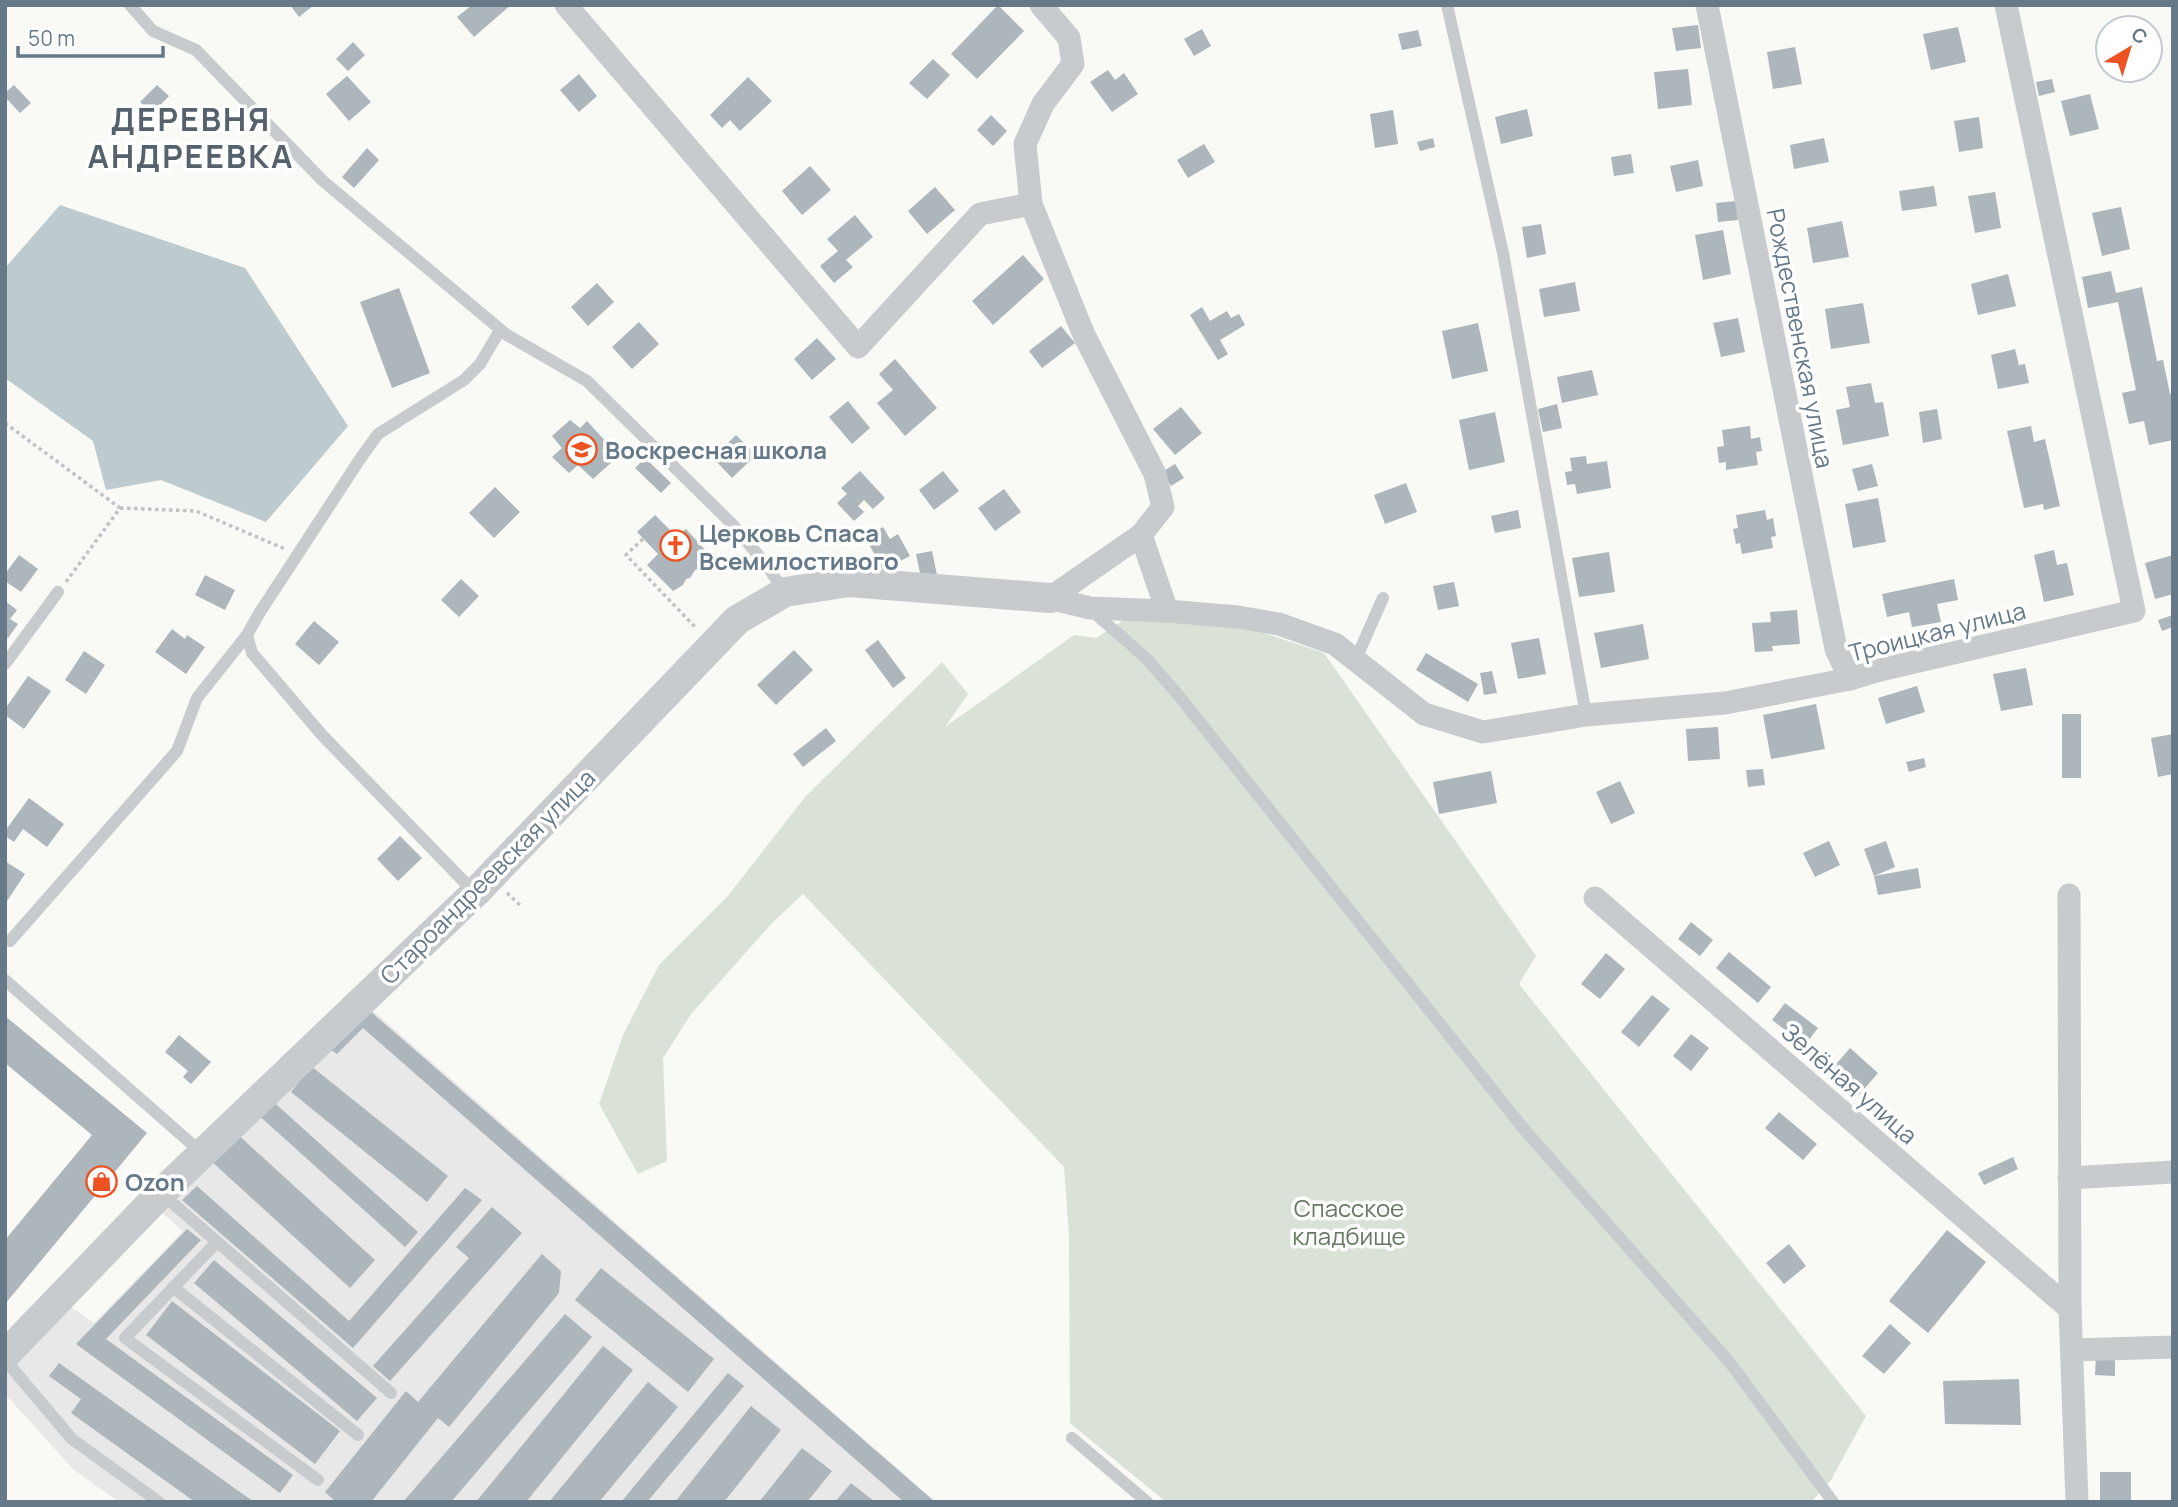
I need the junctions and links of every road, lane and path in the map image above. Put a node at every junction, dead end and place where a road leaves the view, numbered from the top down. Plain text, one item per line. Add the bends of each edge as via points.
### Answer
1 (130, 5) edge
2 (566, 5) edge
3 (1041, 5) edge
4 (1447, 5) edge
5 (1707, 5) edge
6 (2006, 5) edge
7 (1031, 204) junction
8 (500, 330) junction
9 (5, 423) edge
10 (120, 508) junction
11 (1141, 535) junction
12 (643, 539) dead end
13 (297, 554) junction
14 (58, 592) joint
15 (785, 592) junction
16 (1050, 598) junction
17 (1383, 598) dead end
18 (1090, 608) junction
19 (1167, 611) junction
20 (247, 635) junction
21 (713, 645) junction
22 (1355, 661) junction
23 (5, 664) edge
24 (1850, 679) junction
25 (1586, 715) junction
26 (475, 893) junction
27 (2069, 895) dead end
28 (1595, 898) dead end
29 (10, 941) dead end
30 (5, 980) edge
31 (202, 1153) junction
32 (2173, 1172) edge
33 (2069, 1178) junction
34 (161, 1193) junction
35 (217, 1242) junction
36 (173, 1287) junction
37 (2070, 1309) junction
38 (2173, 1347) edge
39 (7, 1349) edge
40 (2072, 1350) junction
41 (391, 1393) dead end
42 (358, 1435) dead end
43 (1072, 1438) dead end
44 (318, 1480) dead end
45 (159, 1502) edge
46 (1147, 1502) edge
47 (1833, 1502) edge
48 (2077, 1502) edge

1 - 8 lane via 153,31 196,50 323,181
2 - 7 street via 858,347 981,214
3 - 7 street via 1069,37 1073,64 1043,104 1025,144
4 - 25 lane via 1503,253
5 - 24 street, Рождественская улица via 1836,649
6 - 24 street, Троицкая улица via 2134,611
7 - 11 street via 1084,335 1155,474 1163,507
8 - 13 lane via 480,364 464,380 378,434
8 - 15 lane via 587,381 732,524
9 - 10 path
10 - 13 path via 196,511
10 - 14 path
11 - 16 street
11 - 19 street
12 - 21 path via 626,555
13 - 20 lane
14 - 23 lane
15 - 16 street, Староандреевская улица via 849,582
15 - 21 street, Староандреевская улица via 737,620
16 - 18 street, Троицкая улица
17 - 22 lane
18 - 19 street, Троицкая улица
18 - 47 lane via 1147,659 1179,696 1523,1128 1731,1364
19 - 22 street, Троицкая улица via 1279,624 1335,644
20 - 26 lane via 252,653 314,726
20 - 29 lane via 197,698 177,751
21 - 26 street, Староандреевская улица
22 - 25 street, Троицкая улица via 1424,714 1483,732
24 - 25 street, Троицкая улица via 1725,703
26 - 31 street, Староандреевская улица
27 - 33 street
28 - 37 street, Зелёная улица
30 - 31 lane
31 - 34 street, Староандреевская улица
32 - 33 street
33 - 37 street
34 - 35 lane
34 - 39 street, Староандреевская улица
35 - 36 lane
35 - 41 lane
36 - 42 lane
36 - 44 lane via 125,1338
37 - 40 street
38 - 40 street
39 - 45 lane via 72,1439
40 - 48 street
43 - 46 lane

